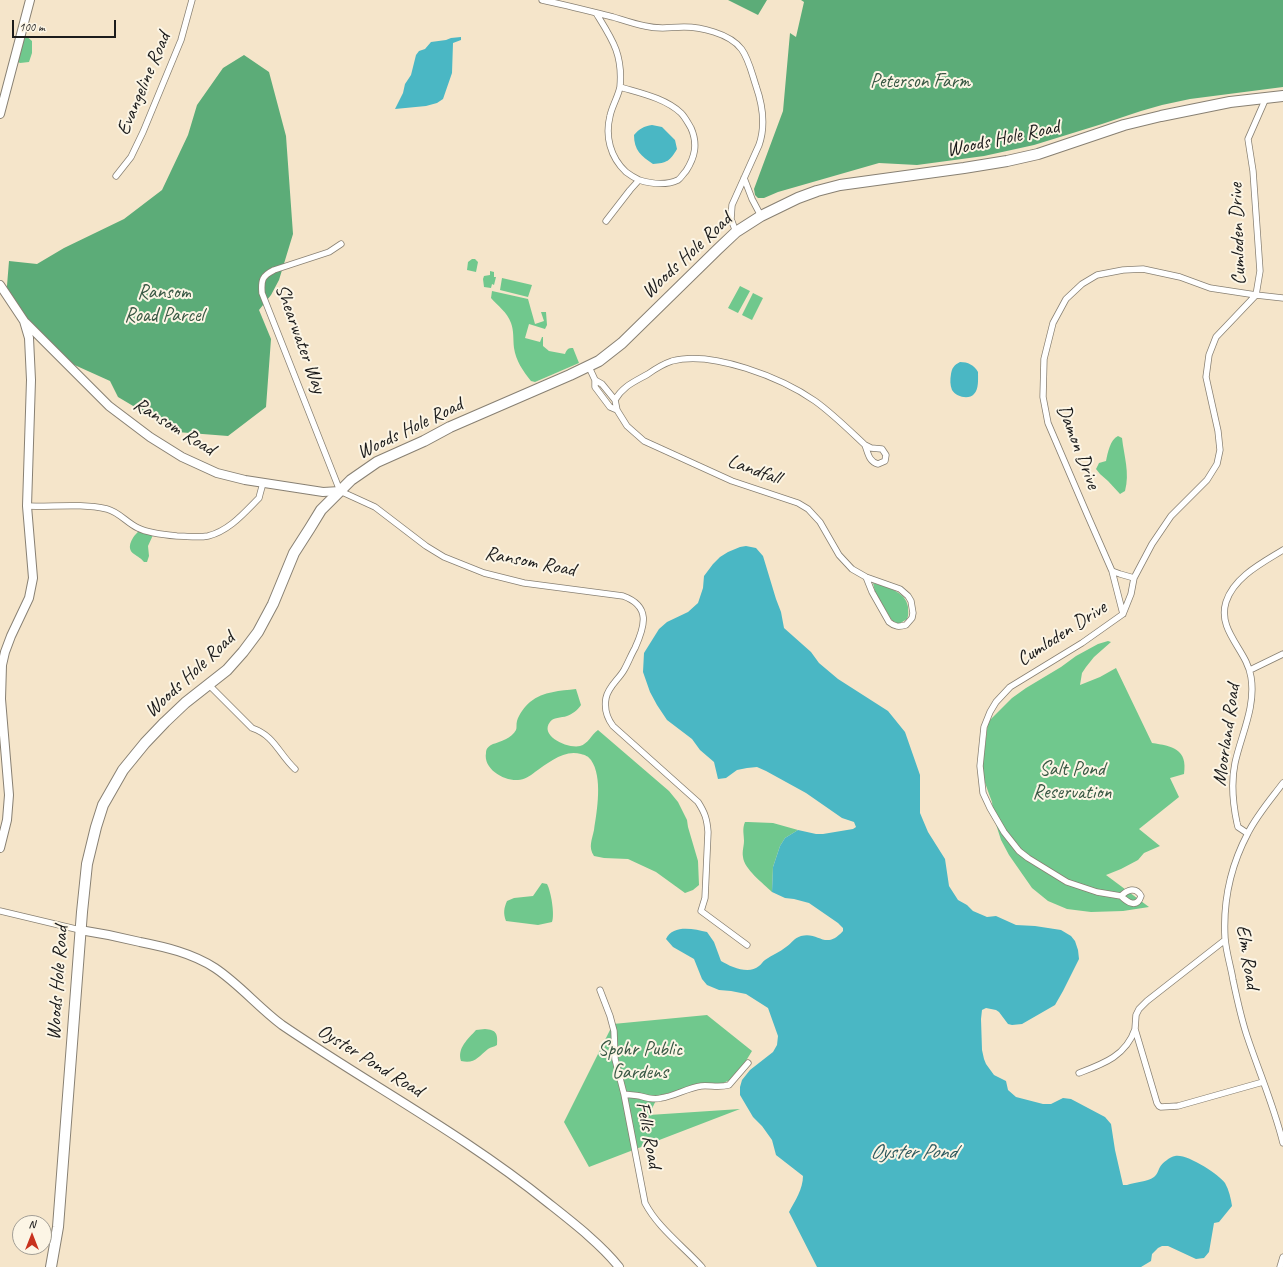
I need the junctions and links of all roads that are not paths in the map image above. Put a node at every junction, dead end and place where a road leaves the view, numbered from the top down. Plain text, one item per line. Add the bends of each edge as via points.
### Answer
1 (30, 0) edge
2 (192, 0) edge
3 (542, 0) edge
4 (596, 13) junction
5 (620, 86) junction
6 (1283, 96) edge
7 (1266, 98) junction
8 (0, 114) edge
9 (116, 176) dead end
10 (744, 178) junction
11 (639, 180) junction
12 (761, 216) junction
13 (606, 221) dead end
14 (736, 232) junction
15 (341, 244) dead end
16 (0, 285) edge
17 (1256, 295) junction
18 (1283, 298) edge
19 (24, 321) junction
20 (589, 367) junction
21 (595, 380) junction
22 (615, 400) junction
23 (617, 410) junction
24 (865, 445) dead end
25 (263, 483) junction
26 (340, 491) junction
27 (27, 506) junction
28 (1283, 550) edge
29 (1112, 571) junction
30 (866, 577) junction
31 (1134, 578) junction
32 (1123, 614) junction
33 (1283, 654) edge
34 (1250, 670) junction
35 (209, 685) junction
36 (294, 769) dead end
37 (1283, 783) edge
38 (1248, 833) junction
39 (0, 848) edge
40 (1120, 896) dead end
41 (0, 911) edge
42 (80, 930) junction
43 (1226, 940) junction
44 (747, 945) dead end
45 (600, 990) dead end
46 (1135, 1029) junction
47 (748, 1063) dead end
48 (1079, 1073) dead end
49 (1263, 1082) junction
50 (624, 1094) junction
51 (1283, 1143) edge
52 (1283, 1257) edge
53 (51, 1267) edge
54 (620, 1267) edge
55 (702, 1267) edge
56 (1280, 1267) edge

1 - 8 main road
2 - 9 street, Evangeline Road via 182,40 143,132 131,157
3 - 4 street
4 - 5 street via 615,44 620,62
4 - 10 street via 658,29 684,27 708,30 730,38 740,47 751,70 764,120 762,138
5 - 11 street via 610,114 609,145 626,173
5 - 11 street via 672,106 688,121 694,139 692,160 680,179 668,184
6 - 7 highway, Woods Hole Road
7 - 12 highway, Woods Hole Road via 1230,102 1160,116 1038,154 1007,161 828,188 785,203
7 - 17 street, Cumloden Drive via 1248,139 1260,271
10 - 12 street
10 - 14 street via 731,213
11 - 13 street
12 - 14 highway, Woods Hole Road
14 - 20 highway, Woods Hole Road via 622,343
15 - 26 street, Shearwater Way via 329,252 274,270 266,274 261,282 262,293
16 - 19 main road
17 - 18 street, Damon Drive
17 - 29 street, Damon Drive via 1210,288 1180,277 1143,269 1097,275 1082,284 1066,299 1054,322 1044,359 1043,397 1048,423
17 - 31 street, Cumloden Drive via 1216,337 1209,355 1206,377 1218,432 1220,450 1217,464 1207,480 1170,516
19 - 25 main road, Ransom Road via 109,406 150,437 182,457 210,470 226,476
19 - 27 main road via 29,338 31,365
20 - 21 street, Landfall
20 - 26 highway, Woods Hole Road via 450,427 377,462
21 - 22 street, Landfall via 602,384
21 - 23 street, Landfall via 595,387 610,407
22 - 23 street, Landfall
22 - 24 street via 623,389 672,361 715,361 755,371 790,386 824,408
23 - 30 street, Landfall via 627,426 644,441 739,484 802,505 820,522 842,558 852,569
25 - 26 main road, Ransom Road via 323,492
25 - 27 street via 259,498 240,517 220,531 200,537 172,536 140,529 109,510 97,507
26 - 35 highway, Woods Hole Road via 321,510 294,553 273,604 258,632 227,670
26 - 44 street, Ransom Road via 374,507 444,557 484,573 524,583 622,596 638,605 643,614 643,628 624,670 606,697 608,720 693,797 705,813 708,837 705,898 701,911
27 - 39 main road via 32,588 26,608 11,636 1,670 9,795 7,820
28 - 34 street, Moorland Road via 1254,567 1233,589 1226,601 1224,614 1227,630
29 - 31 street
29 - 32 street, Damon Drive
30 - 30 street, Landfall via 889,622 898,627 906,625 913,613 912,601 908,596 895,587
31 - 32 street, Cumloden Drive
32 - 40 street, Cumloden Drive via 1082,643 1010,687 996,702 984,727 980,766 984,793 990,808 1019,851 1067,882 1097,892
33 - 34 street
34 - 38 street, Moorland Road via 1252,687 1249,710 1233,785 1238,827
35 - 36 street via 252,728 261,731 275,743
35 - 42 highway, Woods Hole Road via 175,713 145,743 123,770 104,805 87,864
37 - 38 street, Elm Road
38 - 43 street, Elm Road via 1236,860 1228,891
41 - 42 street
42 - 53 highway, Woods Hole Road via 59,1220
42 - 54 main road, Oyster Pond Road via 166,948 194,957 215,968 282,1025 500,1166 570,1220
43 - 46 street via 1147,1001 1139,1009
43 - 49 street, Elm Road via 1241,1015
45 - 50 street, Fells Road via 614,1031 616,1059
46 - 48 street via 1126,1047 1106,1062
46 - 49 street via 1157,1103 1161,1107 1178,1106
47 - 50 street via 729,1085 725,1086 692,1087 660,1099
49 - 51 street, Elm Road
50 - 55 street, Fells Road via 645,1203 664,1228
52 - 56 street

